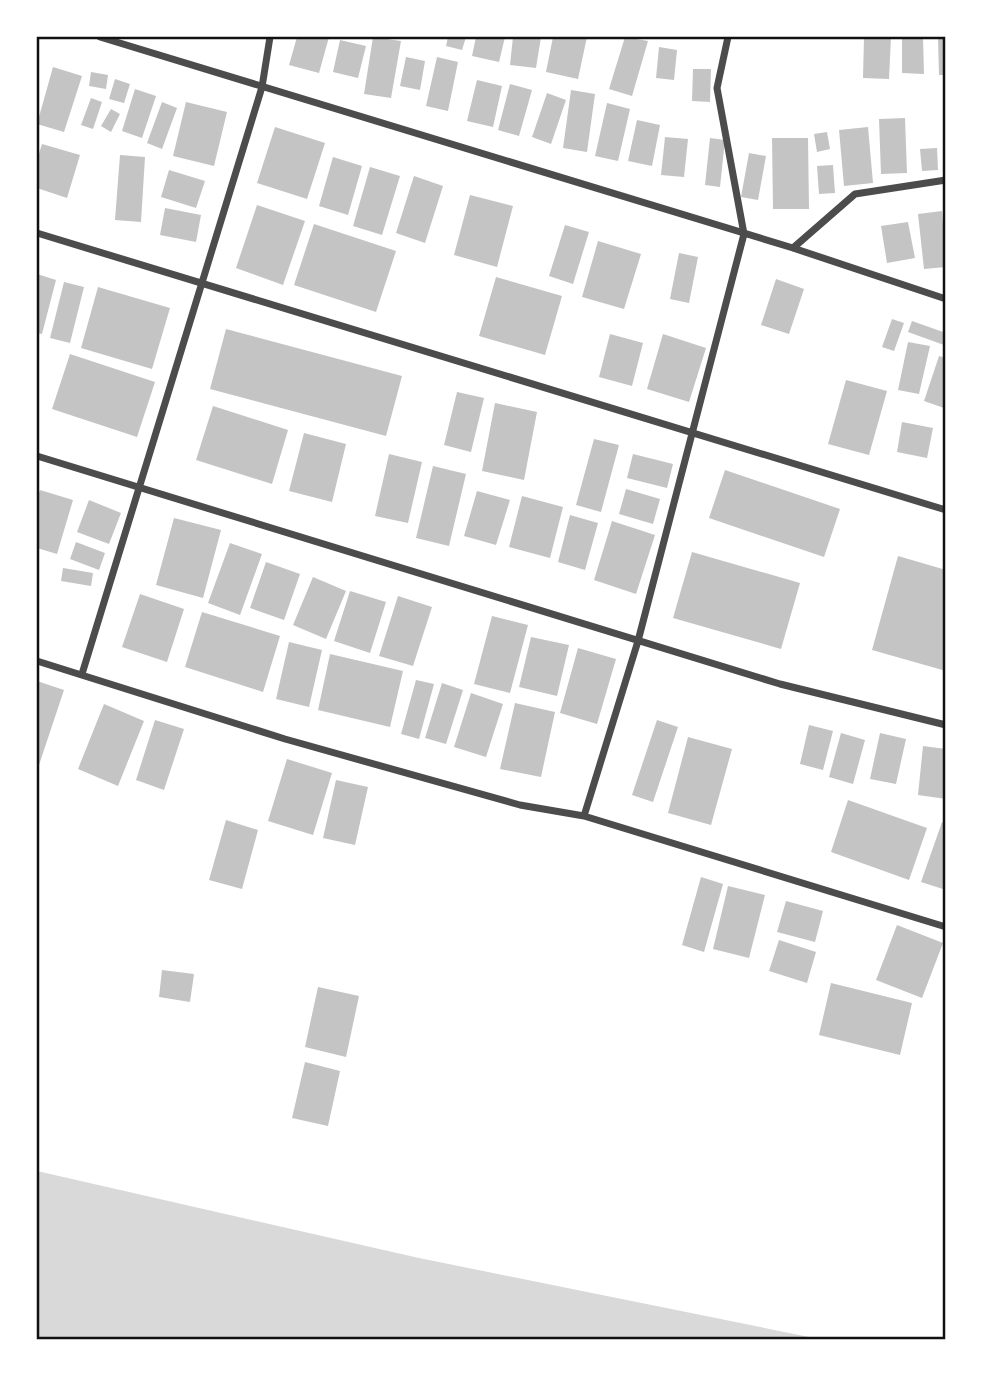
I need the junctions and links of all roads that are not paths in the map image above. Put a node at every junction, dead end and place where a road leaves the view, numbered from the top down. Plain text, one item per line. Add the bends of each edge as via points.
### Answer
1 (100, 37) edge
2 (270, 37) edge
3 (728, 37) edge
4 (262, 87) junction
5 (946, 180) edge
6 (37, 233) edge
7 (744, 234) junction
8 (793, 248) junction
9 (201, 282) junction
10 (946, 299) edge
11 (692, 432) junction
12 (37, 457) edge
13 (139, 488) junction
14 (946, 510) edge
15 (638, 640) junction
16 (37, 661) edge
17 (82, 674) junction
18 (946, 725) edge
19 (584, 816) junction
20 (946, 927) edge

1 - 4 street
2 - 4 street
3 - 7 street via 718,88
4 - 7 street
4 - 9 street
5 - 8 street via 855,194
6 - 9 street
7 - 8 street
7 - 11 street
8 - 10 street
9 - 11 street
9 - 13 street
11 - 14 street
11 - 15 street
12 - 13 street
13 - 15 street
13 - 17 street
15 - 18 street via 780,684
15 - 19 street
16 - 17 street
17 - 19 street via 285,739 520,805
19 - 20 street

